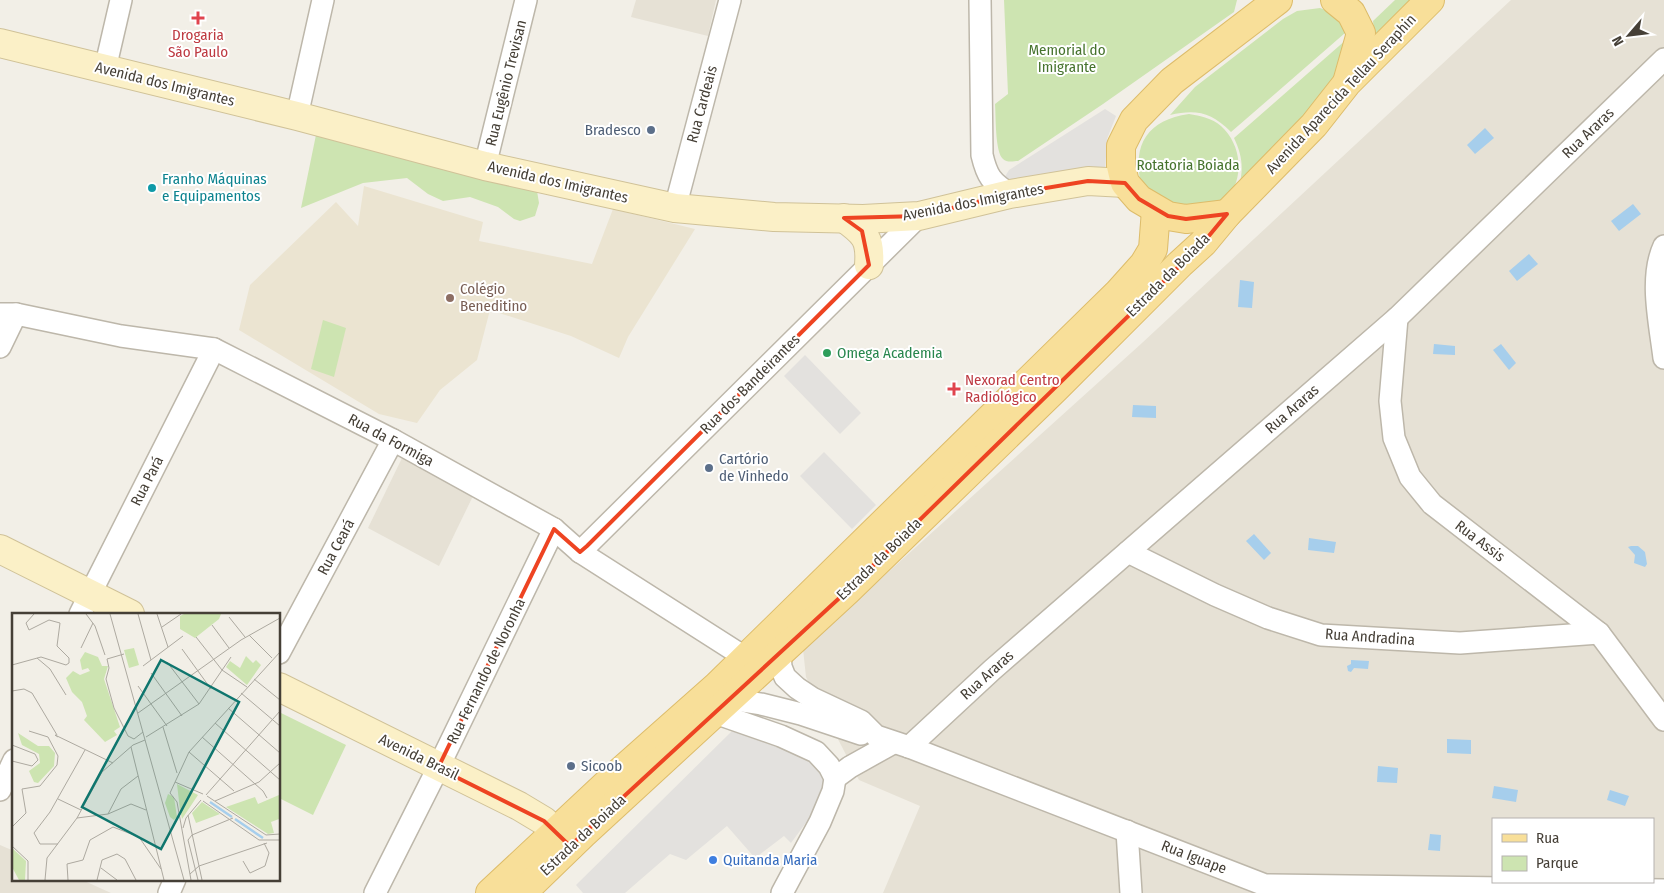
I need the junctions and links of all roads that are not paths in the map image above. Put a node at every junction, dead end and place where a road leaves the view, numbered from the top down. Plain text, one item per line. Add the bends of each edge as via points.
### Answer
1 (121, 0) edge
2 (323, 0) edge
3 (526, 0) edge
4 (730, 0) edge
5 (980, 0) edge
6 (1278, 0) edge
7 (1335, 0) edge
8 (1356, 0) edge
9 (1430, 0) edge
10 (1361, 33) junction
11 (0, 43) edge
12 (1664, 60) edge
13 (105, 69) junction
14 (1347, 83) junction
15 (297, 116) junction
16 (486, 166) junction
17 (1126, 183) junction
18 (1010, 194) junction
19 (674, 208) junction
20 (1156, 210) junction
21 (1227, 214) junction
22 (919, 216) junction
23 (844, 218) junction
24 (1664, 246) edge
25 (869, 265) junction
26 (8, 314) edge
27 (1397, 318) junction
28 (0, 347) edge
29 (214, 349) junction
30 (1664, 358) edge
31 (393, 440) junction
32 (554, 529) junction
33 (0, 550) edge
34 (580, 552) junction
35 (1128, 552) junction
36 (85, 604) edge
37 (126, 613) edge
38 (1599, 633) junction
39 (280, 651) edge
40 (746, 658) junction
41 (783, 665) junction
42 (280, 688) edge
43 (761, 704) junction
44 (722, 706) junction
45 (1664, 720) edge
46 (743, 723) junction
47 (892, 742) junction
48 (12, 764) edge
49 (438, 768) junction
50 (835, 778) junction
51 (0, 790) edge
52 (1127, 831) junction
53 (563, 839) junction
54 (175, 880) edge
55 (1664, 890) edge
56 (169, 893) edge
57 (376, 893) edge
58 (490, 893) edge
59 (522, 893) edge
60 (782, 893) edge
61 (1132, 893) edge

1 - 13 street
2 - 15 street
3 - 16 street, Rua Eugênio Trevisan
4 - 19 street, Rua Cardeais
5 - 18 street via 982,155 986,172 995,184
6 - 17 main road via 1172,81 1134,120 1121,146 1121,166
7 - 10 main road via 1351,12
8 - 10 main road via 1362,16
9 - 14 main road, Avenida Aparecida Tellau Seraphin
10 - 14 main road
11 - 13 main road, Avenida dos Imigrantes
12 - 27 street, Rua Araras
13 - 15 main road, Avenida dos Imigrantes
14 - 21 main road, Avenida Aparecida Tellau Seraphin via 1314,125
15 - 16 main road, Avenida dos Imigrantes
16 - 19 main road, Avenida dos Imigrantes
17 - 18 main road, Avenida dos Imigrantes via 1088,181
17 - 20 main road via 1139,199
18 - 22 main road, Avenida dos Imigrantes
19 - 23 main road, Avenida dos Imigrantes via 774,217
20 - 21 main road via 1186,220
20 - 40 main road, Estrada da Boiada via 1153,249 1134,277
21 - 41 main road, Estrada da Boiada via 1056,388 847,591
22 - 23 main road, Avenida dos Imigrantes
22 - 25 street, Rua dos Bandeirantes
23 - 25 main road via 862,231 870,251
24 - 30 street via 1656,283
25 - 34 street, Rua dos Bandeirantes
26 - 28 street
26 - 29 street, Rua da Formiga via 121,336
27 - 35 street, Rua Araras
27 - 38 street, Rua Assis via 1390,402 1394,438 1410,477 1432,504
29 - 31 street, Rua da Formiga
29 - 36 street, Rua Pará
31 - 32 street, Rua da Formiga
31 - 39 street, Rua Ceará
32 - 34 street, Rua da Formiga
32 - 49 street, Rua Fernando de Noronha
33 - 36 main road
34 - 40 street, Rua da Formiga
35 - 38 street, Rua Andradina via 1268,618 1322,635 1460,643
35 - 47 street, Rua Araras via 992,670
36 - 37 main road
38 - 45 street, Rua Assis
40 - 53 main road, Estrada da Boiada via 612,778
41 - 43 street
41 - 44 main road, Estrada da Boiada
41 - 47 street, Rua Iguape via 812,698 861,722
42 - 49 main road, Avenida Brasil
43 - 44 street
43 - 46 street
43 - 47 street
44 - 46 street
44 - 53 main road, Estrada da Boiada
46 - 50 street via 816,752
47 - 50 street, Rua Araras
47 - 52 street, Rua Iguape
48 - 51 street
49 - 53 main road, Avenida Brasil via 519,806 544,821
49 - 57 street, Rua Fernando de Noronha
50 - 60 street via 820,822
52 - 55 street, Rua Iguape via 1264,885
52 - 61 street
53 - 58 main road, Estrada da Boiada
53 - 59 main road, Estrada da Boiada
54 - 56 street

